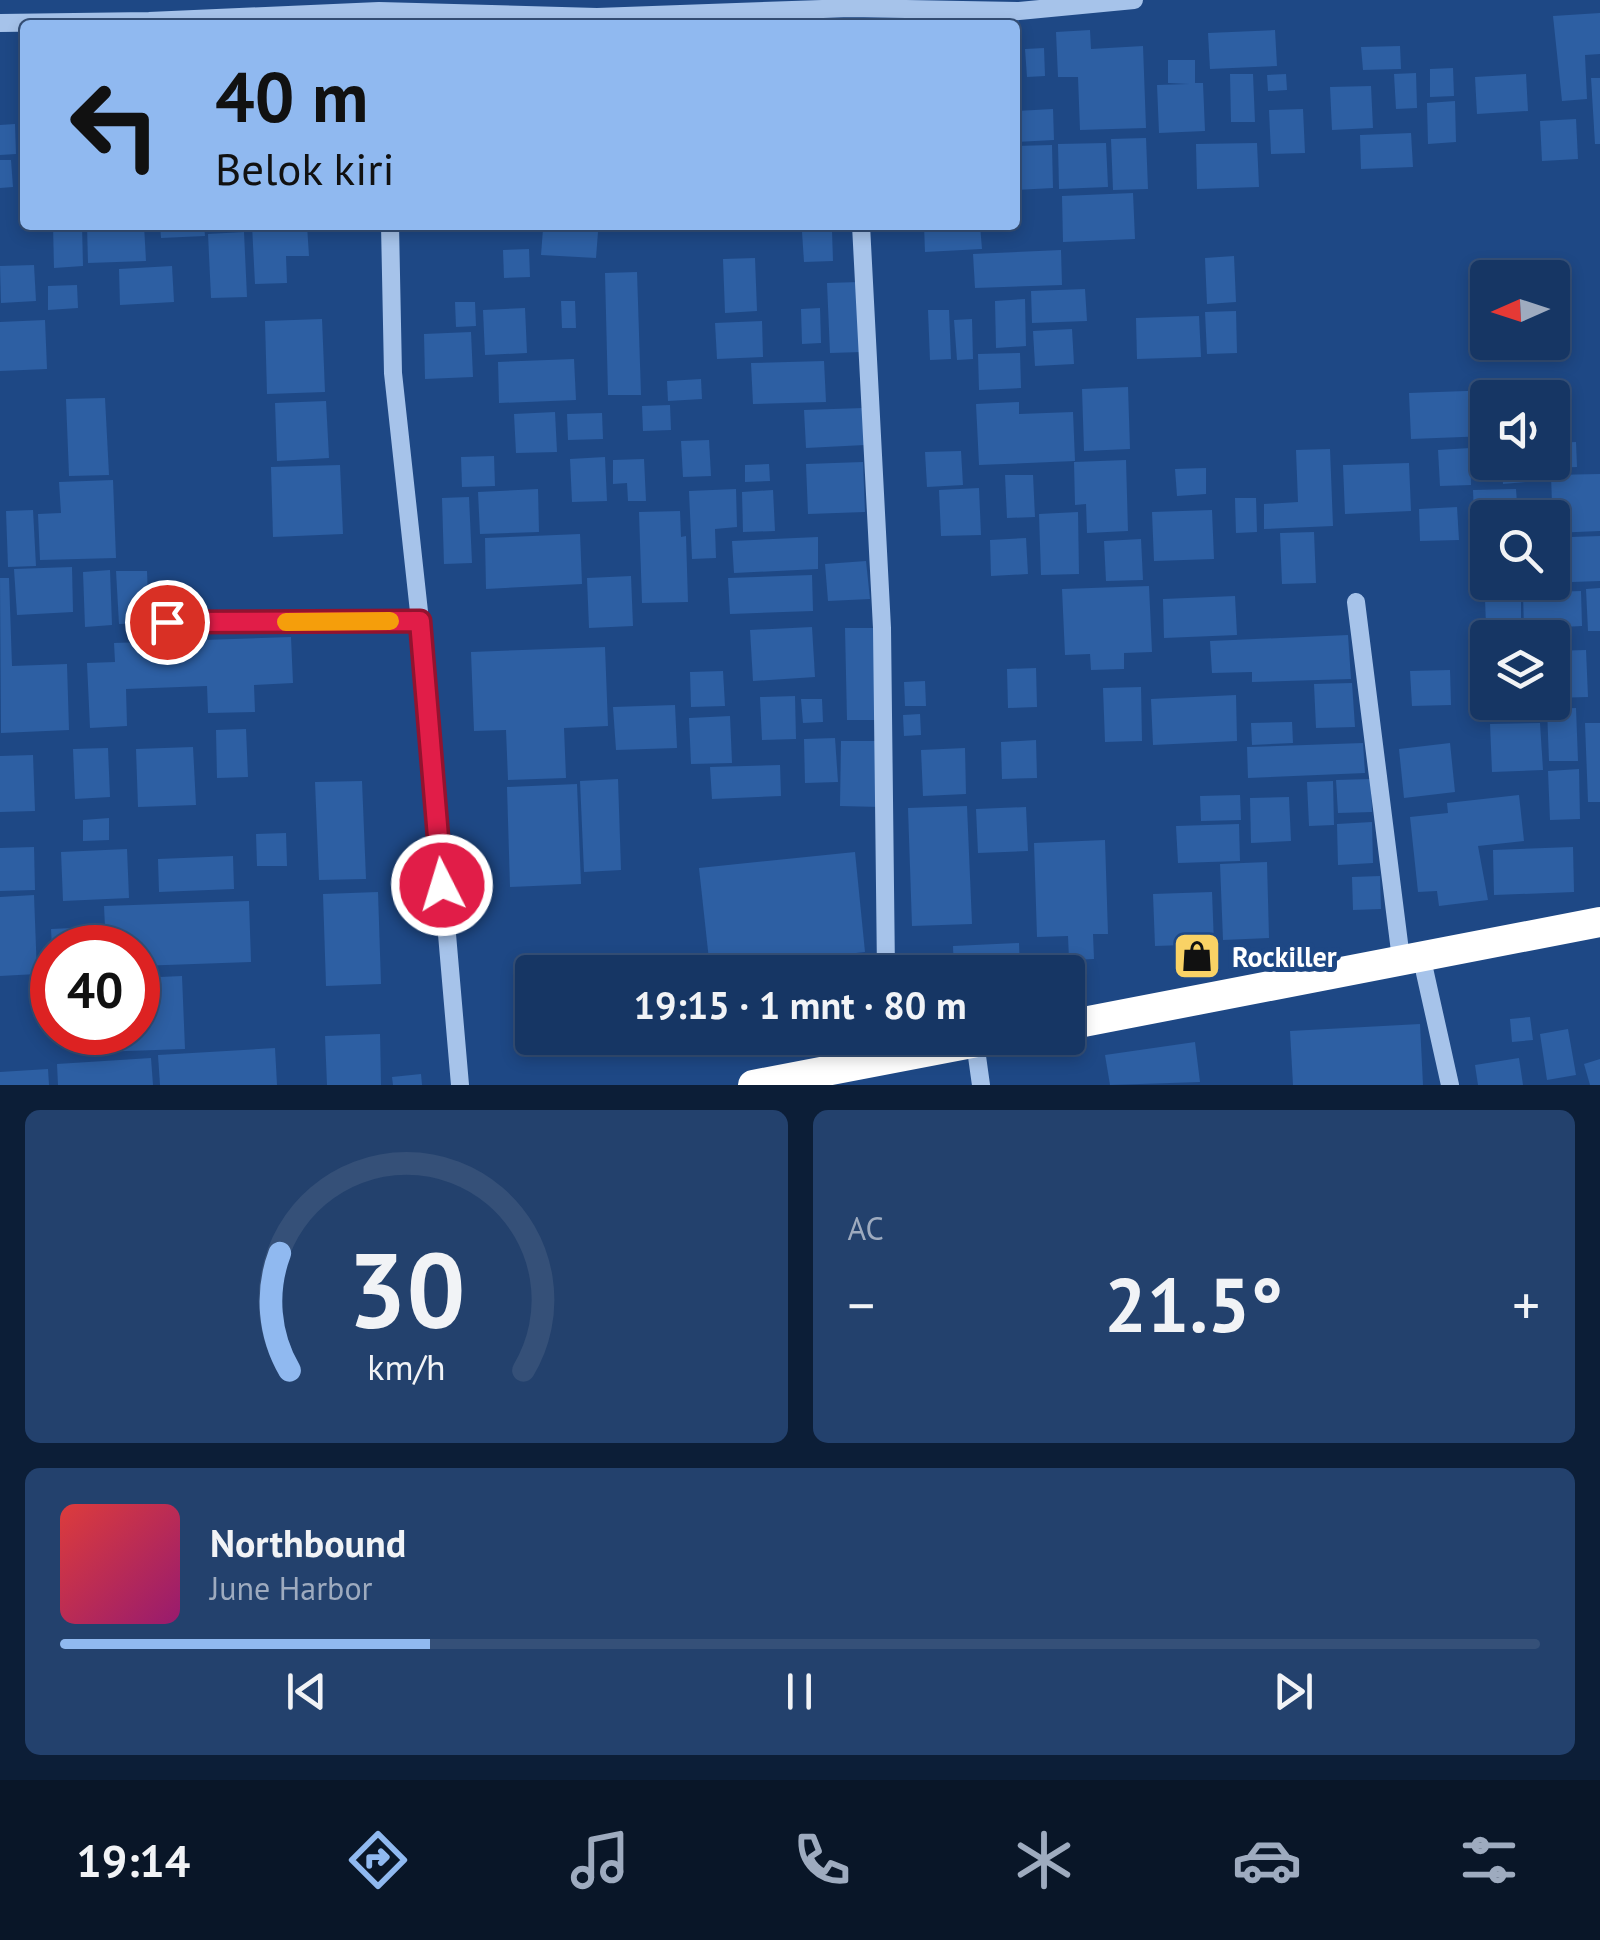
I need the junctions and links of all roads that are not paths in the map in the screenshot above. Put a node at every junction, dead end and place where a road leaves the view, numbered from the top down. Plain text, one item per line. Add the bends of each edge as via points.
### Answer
1 (1134, 0) edge
2 (850, 11) edge
3 (380, 12) edge
4 (175, 20) edge
5 (390, 230) edge
6 (861, 230) edge
7 (1356, 602) dead end
8 (420, 621) junction
9 (167, 622) dead end
10 (1600, 922) edge
11 (886, 955) edge
12 (1410, 957) junction
13 (1085, 1022) edge
14 (866, 1055) edge
15 (984, 1055) edge
16 (460, 1085) edge
17 (754, 1085) edge
18 (981, 1085) edge
19 (1450, 1085) edge

1 - 2 street via 1019,11
2 - 3 street via 596,17
3 - 4 street
5 - 8 street via 393,374
6 - 11 street via 882,628
7 - 12 street
8 - 9 street
8 - 16 street
10 - 12 highway
12 - 13 highway
12 - 19 street
14 - 17 highway
15 - 18 street

